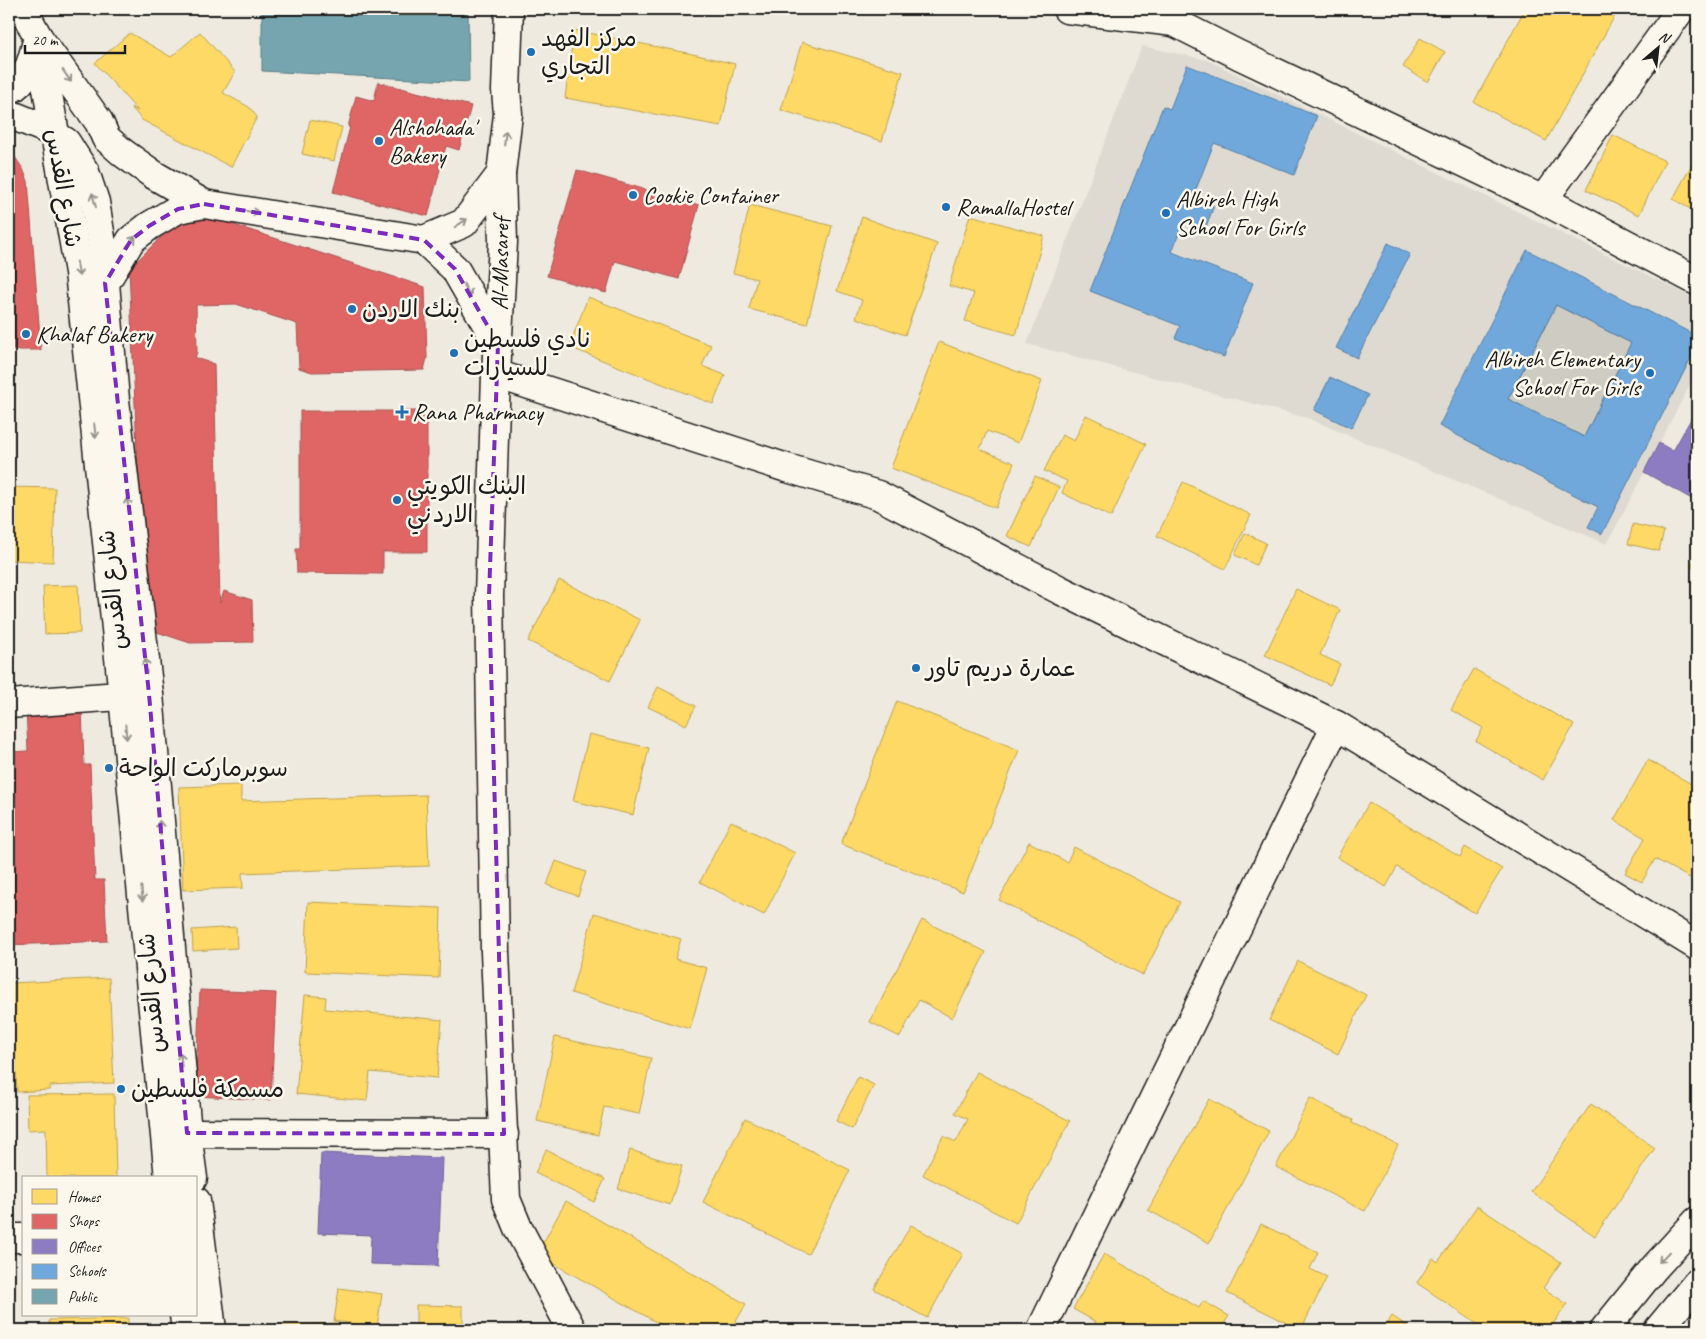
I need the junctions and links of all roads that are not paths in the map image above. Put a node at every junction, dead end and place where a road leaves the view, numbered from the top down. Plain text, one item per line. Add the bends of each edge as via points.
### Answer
1 (23, 9) edge
2 (509, 9) edge
3 (1068, 9) edge
4 (1681, 9) edge
5 (1177, 16) edge
6 (38, 37) junction
7 (9, 90) edge
8 (9, 114) edge
9 (55, 135) junction
10 (501, 174) junction
11 (1543, 200) junction
12 (204, 204) junction
13 (424, 240) junction
14 (1697, 280) edge
15 (104, 283) junction
16 (498, 344) junction
17 (496, 374) junction
18 (136, 695) junction
19 (9, 704) edge
20 (1336, 725) junction
21 (1697, 946) edge
22 (187, 1133) junction
23 (504, 1134) junction
24 (166, 1150) junction
25 (169, 1176) edge
26 (193, 1176) edge
27 (1697, 1221) edge
28 (198, 1229) edge
29 (9, 1238) edge
30 (22, 1238) edge
31 (1697, 1283) edge
32 (184, 1316) edge
33 (186, 1330) edge
34 (212, 1330) edge
35 (572, 1330) edge
36 (1041, 1330) edge
37 (1604, 1330) edge
38 (1658, 1330) edge

1 - 6 street, شارع القدس
10 -> 2 street, Al-Masaref via 508,114
3 - 5 street
4 - 11 street
5 - 11 street via 1239,55
6 - 7 street via 28,71
6 - 9 street, شارع القدس
6 -> 12 street via 106,138 146,169
8 - 9 street
15 -> 9 street via 104,256 96,202 86,172 66,142
9 -> 18 street, شارع القدس via 79,272
13 -> 10 street, Al-Masaref via 464,223
10 - 16 street, Al-Masaref via 503,242
11 - 14 street
12 -> 13 street
15 -> 12 street via 131,240 178,209
13 -> 16 street, Al-Masaref via 455,269
18 -> 15 street
16 - 17 street
17 - 20 street via 878,495 1060,590
17 - 23 street via 489,596 496,952
18 - 19 street
22 -> 18 street
18 -> 24 street, شارع القدس
20 - 21 street
20 - 36 street
22 - 23 street
22 - 24 street
22 - 26 street
23 - 35 street via 506,1199
24 - 25 street, شارع القدس
27 -> 37 street
28 - 34 street
29 - 30 street
31 - 38 street
32 - 33 street

